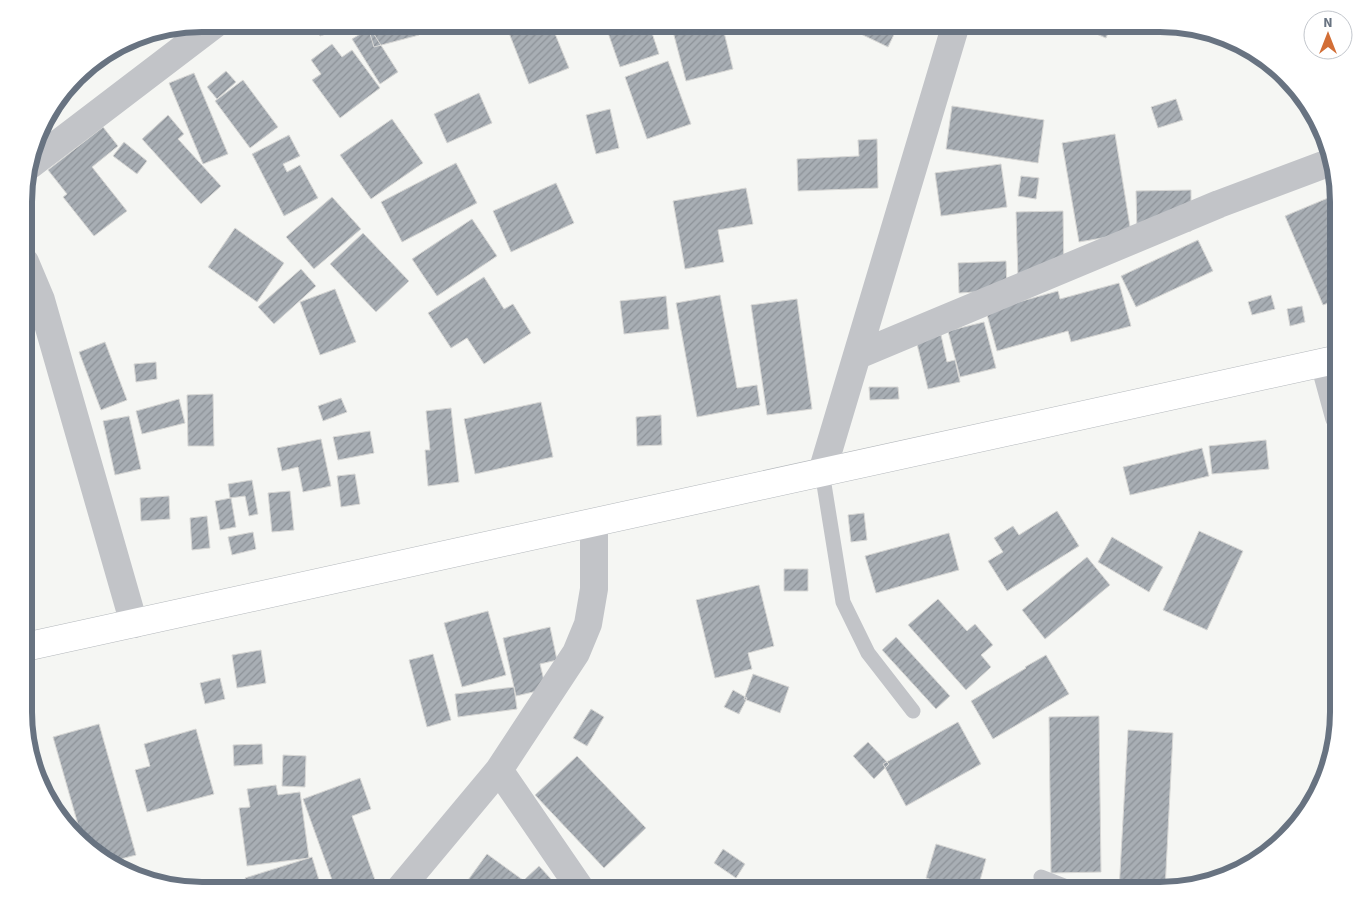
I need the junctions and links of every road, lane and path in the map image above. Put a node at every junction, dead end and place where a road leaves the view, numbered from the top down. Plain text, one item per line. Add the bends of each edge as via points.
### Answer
1 (954, 32) edge
2 (203, 33) edge
3 (39, 158) edge
4 (1326, 164) edge
5 (32, 279) edge
6 (858, 355) junction
7 (1330, 361) edge
8 (822, 472) junction
9 (594, 523) junction
10 (134, 624) junction
11 (32, 646) edge
12 (913, 711) dead end
13 (498, 770) junction
14 (1041, 877) dead end
15 (405, 882) edge
16 (576, 882) edge
17 (1054, 882) edge

1 - 6 street
2 - 3 street
4 - 6 street via 1220,204
5 - 10 street via 41,300
6 - 8 street
7 - 8 main road
8 - 9 main road
8 - 12 lane via 842,602 868,653
9 - 10 main road
9 - 13 street via 594,589 588,624 576,653
10 - 11 main road
13 - 15 street
13 - 16 street
14 - 17 lane

